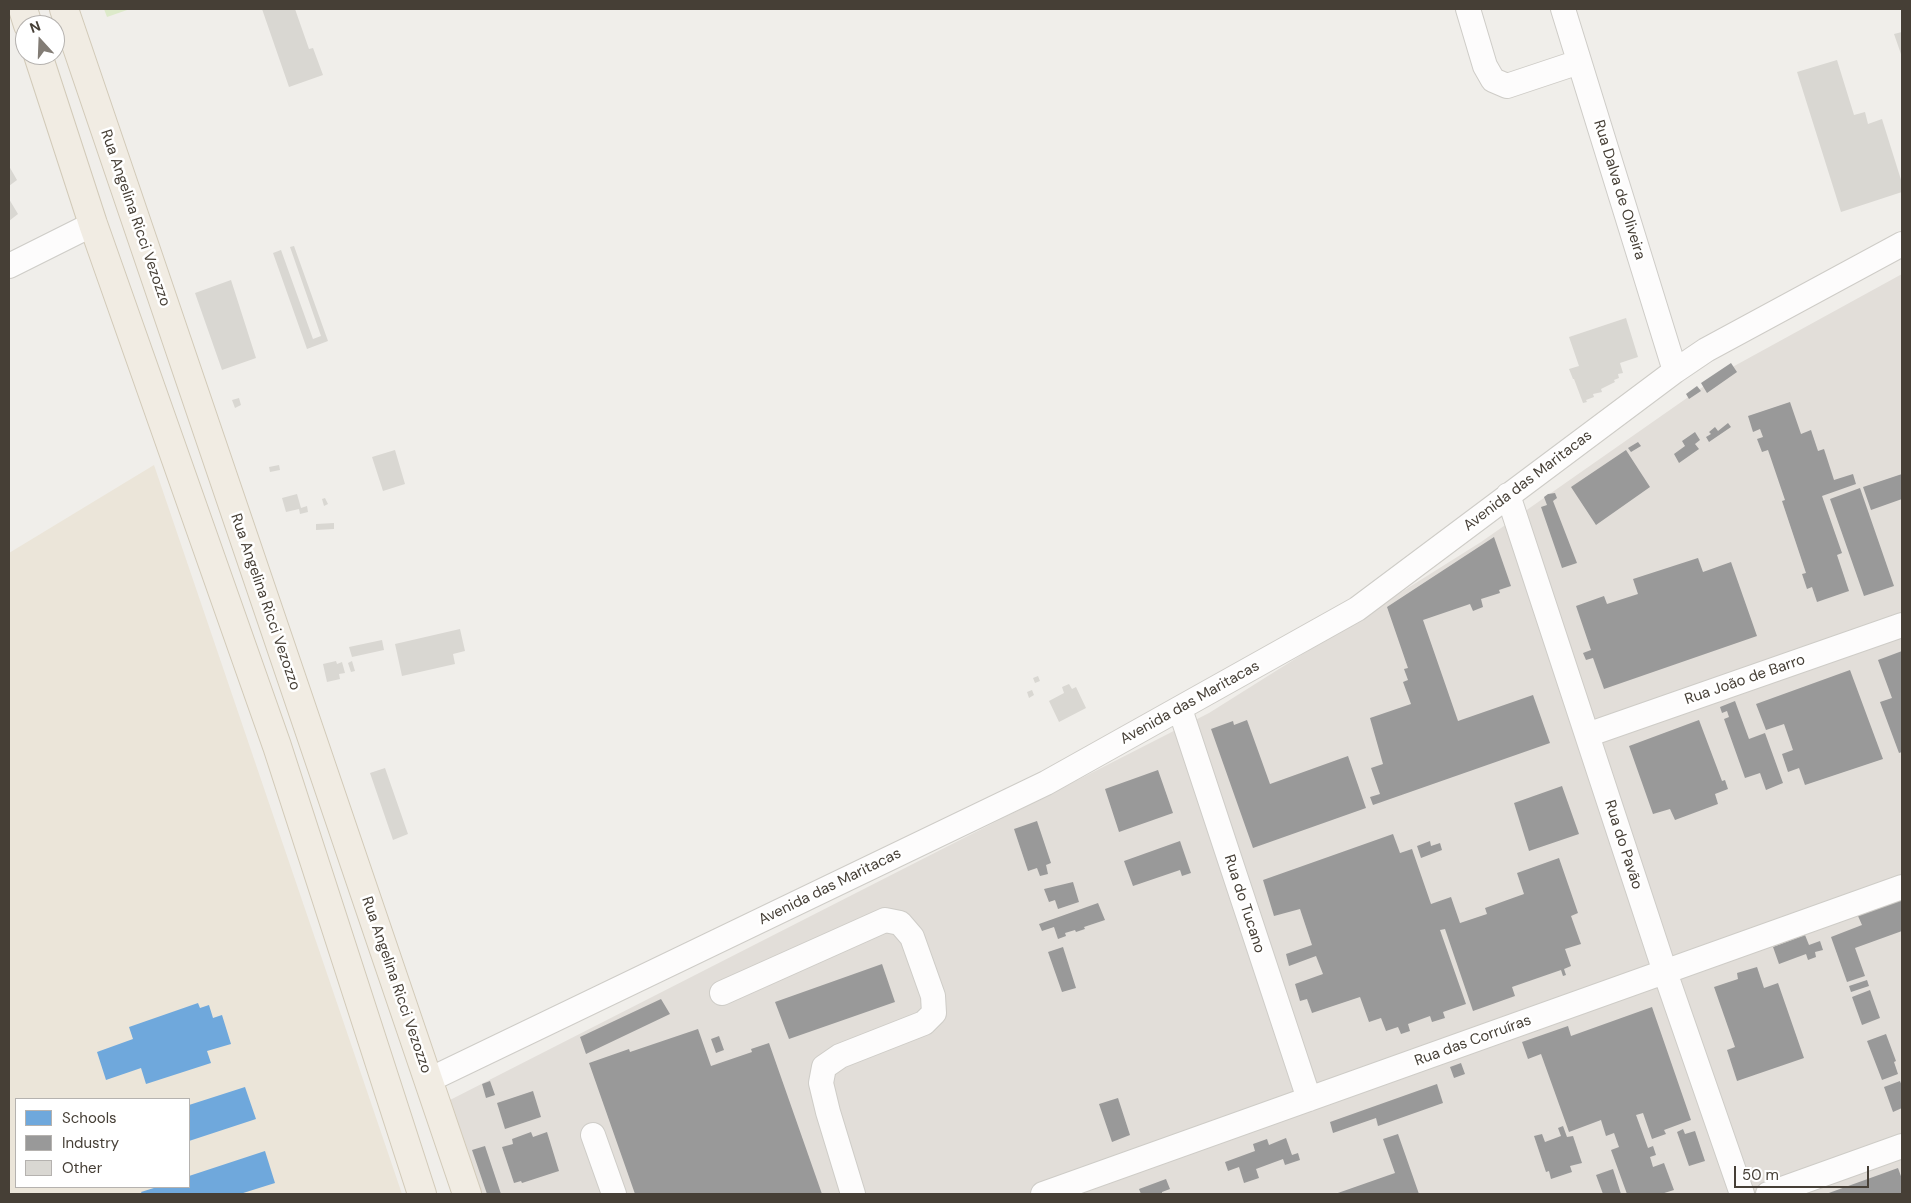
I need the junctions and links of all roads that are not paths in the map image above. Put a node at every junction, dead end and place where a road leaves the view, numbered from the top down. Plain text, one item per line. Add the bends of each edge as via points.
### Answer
1 (64, 9) edge
2 (1468, 9) edge
3 (1563, 9) edge
4 (1579, 62) junction
5 (41, 65) edge
6 (93, 224) junction
7 (138, 228) junction
8 (1902, 244) edge
9 (9, 266) edge
10 (1675, 370) junction
11 (1508, 495) junction
12 (1902, 625) edge
13 (1180, 709) junction
14 (1587, 735) junction
15 (1902, 887) edge
16 (1665, 972) junction
17 (722, 994) dead end
18 (429, 1080) junction
19 (1309, 1099) junction
20 (593, 1135) dead end
21 (1902, 1146) edge
22 (422, 1194) edge
23 (467, 1194) edge
24 (614, 1194) edge
25 (853, 1194) edge
26 (1043, 1194) edge
27 (1742, 1194) edge
28 (1768, 1194) edge

1 - 7 main road, Rua Angelina Ricci Vezozzo
2 - 4 street via 1485,66 1493,80 1507,86
3 - 4 street, Rua Dalva de Oliveira
4 - 10 street, Rua Dalva de Oliveira
5 - 6 main road
6 - 7 main road via 108,219 121,220
6 - 9 street
6 - 22 main road via 277,746
7 - 18 main road, Rua Angelina Ricci Vezozzo
8 - 10 street, Avenida das Maritacas
10 - 11 street, Avenida das Maritacas
11 - 13 street, Avenida das Maritacas via 1357,609
11 - 14 street, Rua do Pavão
12 - 14 street, Rua João de Barro
13 - 18 street, Avenida das Maritacas via 1046,783
13 - 19 street, Rua do Tucano
14 - 16 street, Rua do Pavão
15 - 16 street, Rua das Corruíras
16 - 19 street, Rua das Corruíras
16 - 27 street, Rua do Pavão
17 - 25 street via 885,920 900,923 912,937 933,996 934,1013 924,1023 840,1056 824,1067 821,1083
18 - 23 main road, Rua Angelina Ricci Vezozzo
19 - 26 street, Rua das Corruíras
20 - 24 street
21 - 28 street

